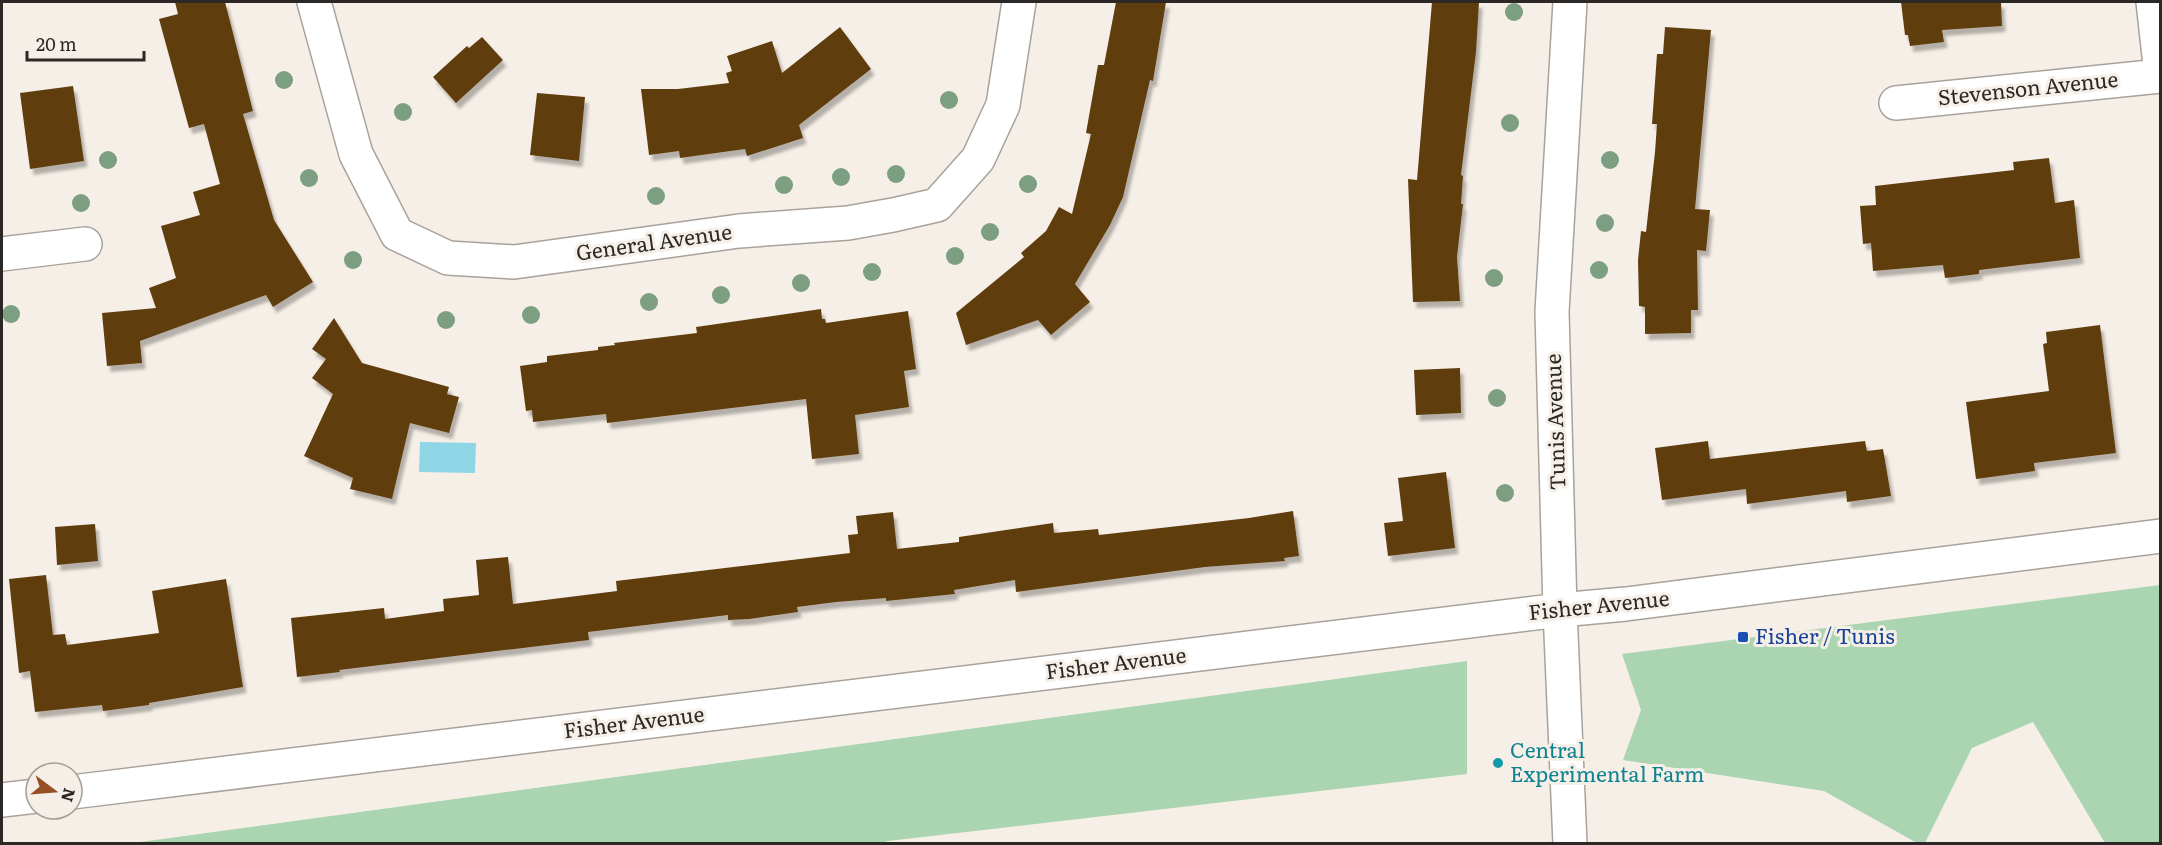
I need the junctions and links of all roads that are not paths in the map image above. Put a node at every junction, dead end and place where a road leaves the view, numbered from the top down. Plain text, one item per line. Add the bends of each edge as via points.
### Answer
1 (314, 2) edge
2 (1019, 2) edge
3 (1570, 2) edge
4 (2153, 2) edge
5 (2160, 65) edge
6 (2160, 76) edge
7 (1896, 104) dead end
8 (85, 244) dead end
9 (2, 254) edge
10 (2160, 536) edge
11 (1560, 610) junction
12 (84, 791) edge
13 (24, 797) edge
14 (2, 800) edge
15 (1570, 843) edge

1 - 2 street, General Avenue via 356,154 397,234 448,258 514,262 739,231 848,223 937,205 978,159 1003,105
3 - 11 street, Tunis Avenue via 1552,312
4 - 5 street
6 - 7 street, Stevenson Avenue
8 - 9 street
10 - 11 street, Fisher Avenue
11 - 12 street, Fisher Avenue
11 - 15 street, Tunis Avenue
13 - 14 street

